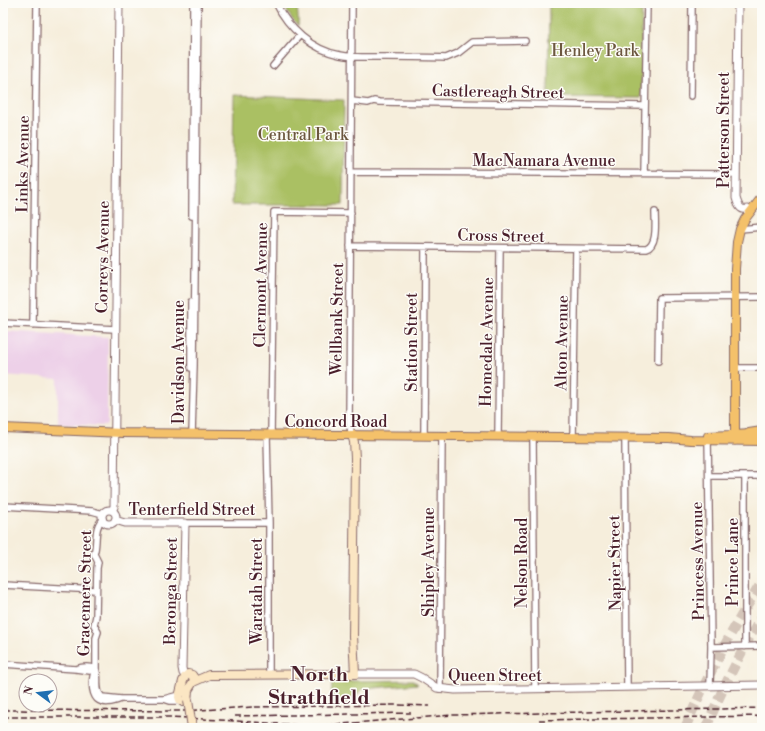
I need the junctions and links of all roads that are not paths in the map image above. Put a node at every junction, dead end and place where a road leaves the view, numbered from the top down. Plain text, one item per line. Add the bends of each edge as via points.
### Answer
1 (37, 3) edge
2 (119, 3) edge
3 (193, 3) edge
4 (198, 3) edge
5 (276, 3) edge
6 (352, 3) edge
7 (647, 3) edge
8 (692, 3) edge
9 (738, 3) edge
10 (300, 35) junction
11 (525, 41) dead end
12 (352, 56) junction
13 (273, 66) dead end
14 (691, 96) dead end
15 (352, 101) junction
16 (645, 106) junction
17 (351, 172) junction
18 (644, 173) junction
19 (736, 174) junction
20 (762, 193) edge
21 (762, 197) edge
22 (655, 212) dead end
23 (749, 212) junction
24 (351, 213) junction
25 (761, 227) edge
26 (740, 229) junction
27 (350, 246) junction
28 (425, 247) junction
29 (500, 248) junction
30 (576, 249) junction
31 (735, 269) junction
32 (762, 297) edge
33 (735, 298) junction
34 (3, 323) edge
35 (33, 325) junction
36 (115, 329) junction
37 (658, 361) dead end
38 (734, 368) junction
39 (762, 368) edge
40 (3, 428) edge
41 (114, 433) junction
42 (762, 433) edge
43 (192, 434) junction
44 (749, 434) joint
45 (269, 435) junction
46 (352, 435) junction
47 (424, 436) junction
48 (442, 436) junction
49 (498, 437) junction
50 (534, 437) junction
51 (573, 437) junction
52 (625, 438) junction
53 (708, 438) junction
54 (734, 438) junction
55 (762, 441) edge
56 (709, 476) junction
57 (745, 476) junction
58 (762, 476) edge
59 (3, 506) edge
60 (112, 510) junction
61 (103, 516) junction
62 (116, 520) junction
63 (185, 523) junction
64 (269, 523) junction
65 (3, 585) edge
66 (96, 590) junction
67 (353, 635) junction
68 (762, 646) edge
69 (711, 647) junction
70 (745, 647) junction
71 (3, 664) edge
72 (350, 664) junction
73 (96, 669) junction
74 (344, 674) junction
75 (354, 674) junction
76 (269, 675) junction
77 (189, 677) junction
78 (762, 685) edge
79 (710, 686) junction
80 (627, 687) junction
81 (440, 689) junction
82 (535, 689) junction
83 (183, 701) junction
84 (188, 728) edge
85 (192, 728) edge

1 - 35 street, Links Avenue
2 - 36 street, Correys Avenue
3 - 43 street, Davidson Avenue
4 - 43 street, Davidson Avenue
5 - 10 street
6 - 12 street, Wellbank Street
7 - 16 street
8 - 14 street
9 - 19 street, Patterson Street
10 - 12 street via 325,50
10 - 13 street
11 - 12 street via 472,42 458,53 446,58
12 - 15 street, Wellbank Street
15 - 16 street, Castlereagh Street
15 - 17 street, Wellbank Street
16 - 18 street
17 - 18 street, MacNamara Avenue
17 - 24 street, Wellbank Street
18 - 19 street, MacNamara Avenue
19 - 23 street, Patterson Street via 736,198 740,208
20 - 23 main road
21 - 23 main road
22 - 30 street, Cross Street via 654,242 650,248
23 - 25 street via 749,222
23 - 26 main road
23 - 31 main road via 739,222 735,232
24 - 27 street, Wellbank Street
24 - 45 street, Clermont Avenue via 274,212
25 - 26 street
26 - 31 main road
27 - 28 street, Cross Street
27 - 46 street, Wellbank Street via 349,423
28 - 29 street, Cross Street
28 - 47 street, Station Street
29 - 30 street, Cross Street
29 - 49 street, Homedale Avenue
30 - 51 street, Alton Avenue
31 - 33 main road
32 - 33 street
33 - 37 street via 659,298
33 - 38 main road
34 - 35 street
35 - 36 street
36 - 41 street, Correys Avenue
38 - 39 street
38 - 54 main road
40 - 41 main road, Concord Road
41 - 43 main road, Concord Road
41 - 60 street, Correys Avenue
42 - 44 highway
43 - 45 main road, Concord Road
44 - 54 main road, Concord Road
45 - 46 main road, Concord Road
45 - 64 street, Waratah Street
46 - 47 main road, Concord Road
46 - 67 main road, Wellbank Street via 355,458
47 - 48 main road, Concord Road
48 - 49 main road, Concord Road
48 - 81 street, Shipley Avenue
49 - 50 main road, Concord Road
50 - 51 main road, Concord Road
50 - 82 street, Nelson Road
51 - 52 main road, Concord Road
52 - 53 main road, Concord Road
52 - 80 street, Napier Street
53 - 54 main road, Concord Road
53 - 56 street, Princess Avenue
54 - 55 main road, Concord Road
56 - 57 street
56 - 69 street, Princess Avenue
57 - 58 street
57 - 70 street, Prince Lane
59 - 61 street via 92,511
60 - 61 street via 106,511
60 - 62 street via 116,514
61 - 62 street via 107,524
61 - 66 street, Gracemere Street via 97,526 94,554 98,562
62 - 63 street, Tenterfield Street via 125,523
63 - 64 street, Tenterfield Street
63 - 77 street, Beronga Street via 182,660 183,673
64 - 76 street, Waratah Street
65 - 66 street
66 - 73 street, Gracemere Street
67 - 72 main road, Wellbank Street
67 - 75 main road, Wellbank Street
68 - 70 street
69 - 70 street
69 - 79 street, Princess Avenue
71 - 73 street via 90,671
72 - 74 main road
72 - 75 main road, Wellbank Street
73 - 83 street via 98,691 104,698
74 - 75 main road, Queen Street
74 - 76 main road, Queen Street
75 - 81 street, Queen Street via 414,674
76 - 77 main road, Queen Street via 203,674
77 - 83 main road via 188,690
78 - 79 street, Queen Street
79 - 80 street, Queen Street
80 - 82 street, Queen Street
81 - 82 street, Queen Street
83 - 84 main road
83 - 85 main road, bridge

